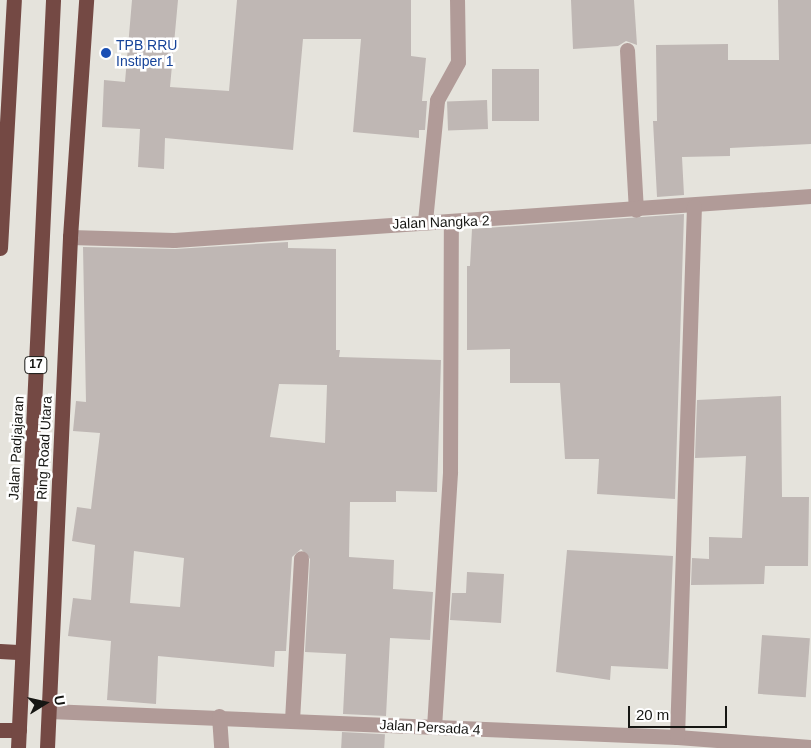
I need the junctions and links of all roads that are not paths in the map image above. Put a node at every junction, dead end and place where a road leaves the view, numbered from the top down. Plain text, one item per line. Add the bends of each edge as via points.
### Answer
1 (54, 0) edge
2 (86, 0) edge
3 (457, 0) edge
4 (9, 3) edge
5 (627, 50) dead end
6 (811, 196) edge
7 (694, 206) junction
8 (636, 210) junction
9 (425, 221) junction
10 (451, 224) junction
11 (70, 237) junction
12 (0, 248) edge
13 (301, 558) dead end
14 (0, 652) edge
15 (22, 652) junction
16 (49, 711) junction
17 (219, 716) junction
18 (292, 720) junction
19 (434, 727) junction
20 (0, 730) edge
21 (19, 730) junction
22 (677, 737) junction
23 (582, 741) edge
24 (811, 747) edge
25 (18, 748) edge
26 (47, 748) edge
27 (221, 748) edge

1 - 15 highway, Jalan Padjajaran / 17
2 - 11 highway, Ring Road Utara
3 - 9 street via 458,62 437,100
4 - 12 highway
5 - 8 street
6 - 7 street, Jalan Nangka 2
7 - 8 street, Jalan Nangka 2
7 - 22 street
8 - 10 street, Jalan Nangka 2
9 - 10 street, Jalan Nangka 2
9 - 11 street, Jalan Nangka 2 via 174,240
10 - 19 street via 450,472
11 - 16 highway, Ring Road Utara
13 - 18 street
14 - 15 highway
15 - 21 highway, Jalan Padjajaran / 17
16 - 17 street, Jalan Persada 4
16 - 26 highway, Ring Road Utara
17 - 18 street, Jalan Persada 4
17 - 27 street
18 - 19 street, Jalan Persada 4
19 - 23 street, Jalan Persada 4
20 - 21 highway
21 - 25 highway, Jalan Padjajaran / 17
22 - 23 street, Jalan Persada 4
22 - 24 street, Jalan Persada 4

